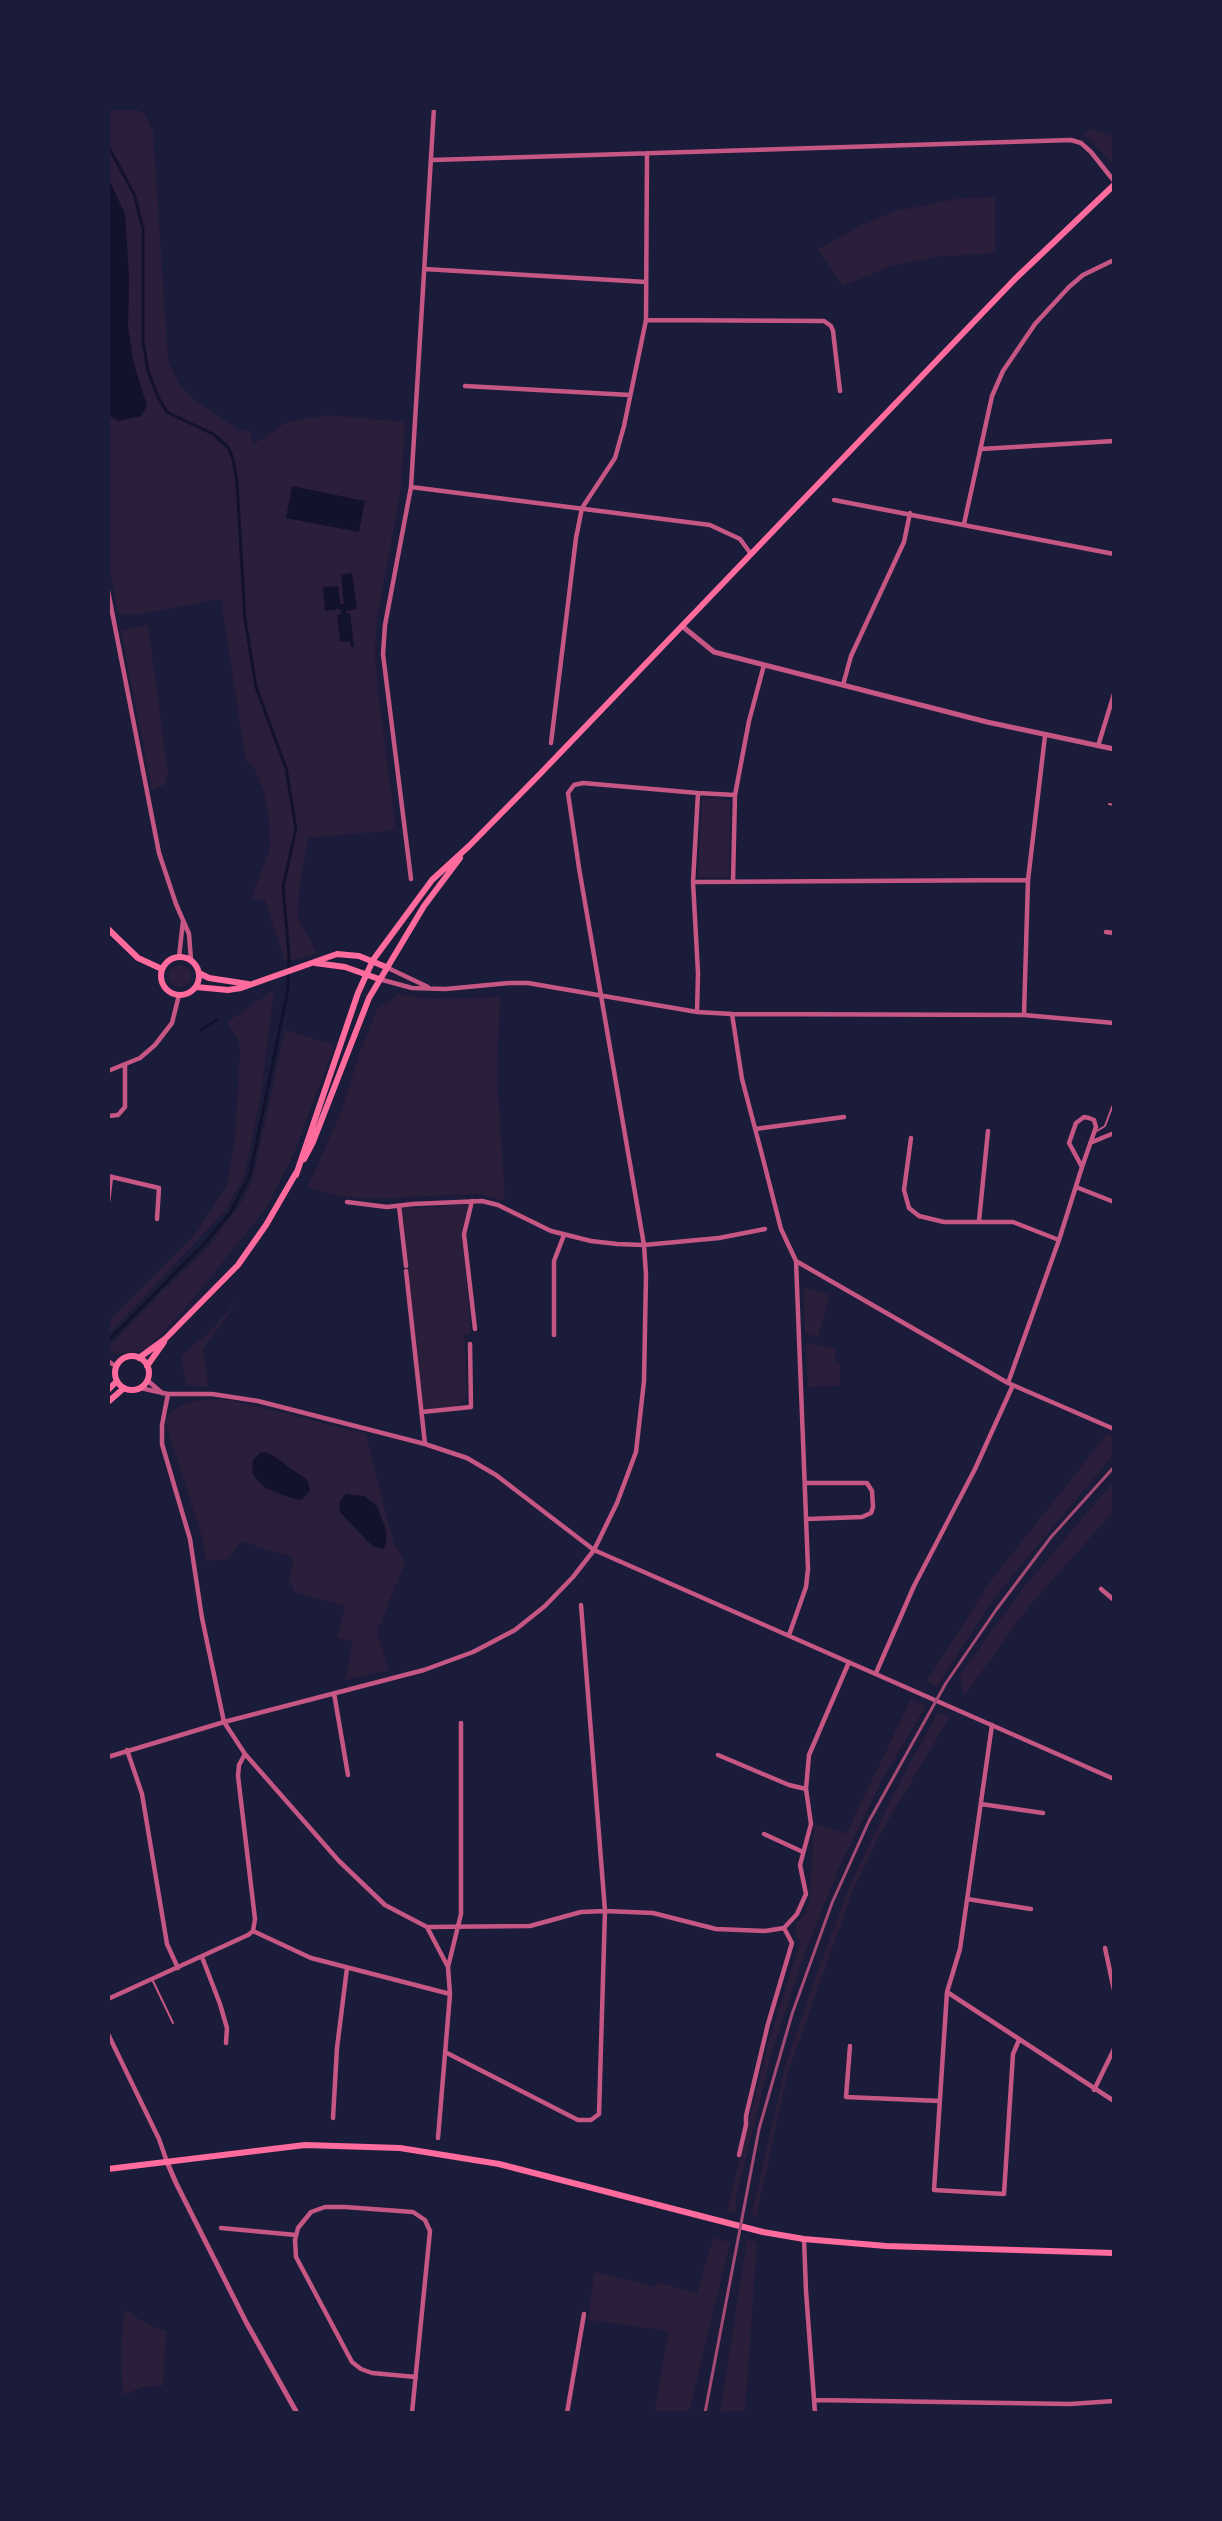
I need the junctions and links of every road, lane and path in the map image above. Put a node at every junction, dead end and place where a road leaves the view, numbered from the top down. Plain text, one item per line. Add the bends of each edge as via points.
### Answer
1 (434, 108) edge
2 (647, 153) junction
3 (432, 160) junction
4 (1114, 183) edge
5 (1114, 260) edge
6 (424, 269) junction
7 (646, 282) junction
8 (646, 320) junction
9 (465, 386) dead end
10 (840, 391) dead end
11 (630, 395) junction
12 (1114, 441) edge
13 (981, 449) junction
14 (411, 487) junction
15 (834, 500) dead end
16 (582, 508) junction
17 (910, 513) junction
18 (964, 524) junction
19 (751, 554) junction
20 (1114, 554) edge
21 (108, 591) edge
22 (110, 610) edge
23 (682, 626) junction
24 (764, 665) junction
25 (843, 685) junction
26 (1114, 694) edge
27 (1045, 736) junction
28 (551, 743) dead end
29 (1098, 746) junction
30 (1114, 749) edge
31 (698, 793) junction
32 (735, 795) junction
33 (1109, 804) dead end
34 (1114, 805) edge
35 (469, 846) junction
36 (411, 879) dead end
37 (1028, 880) junction
38 (693, 882) junction
39 (733, 882) junction
40 (183, 921) junction
41 (108, 929) edge
42 (1106, 932) dead end
43 (1114, 933) edge
44 (179, 957) junction
45 (191, 960) junction
46 (373, 960) junction
47 (313, 963) junction
48 (386, 967) junction
49 (162, 969) junction
50 (199, 973) junction
51 (366, 974) junction
52 (379, 979) junction
53 (249, 984) junction
54 (196, 987) junction
55 (431, 988) junction
56 (179, 994) junction
57 (600, 996) junction
58 (697, 1012) junction
59 (732, 1014) junction
60 (1024, 1015) junction
61 (1114, 1023) edge
62 (125, 1065) junction
63 (108, 1071) edge
64 (1114, 1102) edge
65 (108, 1116) edge
66 (844, 1117) dead end
67 (755, 1129) junction
68 (988, 1131) dead end
69 (1094, 1132) junction
70 (1114, 1133) edge
71 (911, 1138) dead end
72 (1090, 1143) junction
73 (1082, 1167) junction
74 (296, 1174) junction
75 (110, 1176) edge
76 (1076, 1187) junction
77 (472, 1201) junction
78 (108, 1202) edge
79 (347, 1202) dead end
80 (1114, 1202) edge
81 (399, 1206) junction
82 (157, 1219) dead end
83 (979, 1221) junction
84 (765, 1229) dead end
85 (564, 1235) junction
86 (1059, 1240) junction
87 (644, 1245) junction
88 (796, 1260) junction
89 (475, 1329) dead end
90 (554, 1335) dead end
91 (165, 1339) junction
92 (470, 1344) dead end
93 (139, 1358) junction
94 (108, 1362) edge
95 (147, 1366) junction
96 (117, 1367) junction
97 (147, 1380) junction
98 (117, 1381) junction
99 (1010, 1384) junction
100 (124, 1388) junction
101 (140, 1388) junction
102 (108, 1390) edge
103 (165, 1393) junction
104 (108, 1402) edge
105 (422, 1412) junction
106 (1114, 1429) edge
107 (425, 1444) junction
108 (806, 1483) junction
109 (807, 1519) junction
110 (594, 1550) junction
111 (1101, 1589) dead end
112 (1114, 1600) edge
113 (581, 1605) dead end
114 (789, 1635) junction
115 (849, 1662) junction
116 (876, 1673) junction
117 (334, 1693) junction
118 (224, 1722) junction
119 (461, 1723) dead end
120 (992, 1725) junction
121 (127, 1750) junction
122 (245, 1754) junction
123 (718, 1755) dead end
124 (108, 1756) edge
125 (348, 1776) dead end
126 (1114, 1779) edge
127 (806, 1789) junction
128 (981, 1804) junction
129 (1043, 1813) dead end
130 (764, 1834) dead end
131 (803, 1852) junction
132 (967, 1899) junction
133 (1031, 1909) dead end
134 (605, 1911) junction
135 (427, 1927) junction
136 (459, 1927) junction
137 (784, 1928) junction
138 (253, 1931) junction
139 (1105, 1948) dead end
140 (202, 1957) junction
141 (448, 1967) junction
142 (178, 1968) junction
143 (347, 1968) junction
144 (152, 1979) junction
145 (1114, 1990) edge
146 (947, 1992) junction
147 (450, 1994) junction
148 (108, 1999) edge
149 (172, 2023) dead end
150 (108, 2034) edge
151 (1019, 2040) junction
152 (226, 2043) dead end
153 (850, 2046) dead end
154 (1114, 2049) edge
155 (445, 2052) junction
156 (1094, 2090) junction
157 (940, 2101) junction
158 (1114, 2101) edge
159 (333, 2118) dead end
160 (438, 2138) dead end
161 (739, 2156) dead end
162 (167, 2162) junction
163 (108, 2169) edge
164 (221, 2228) dead end
165 (296, 2235) junction
166 (804, 2240) junction
167 (1114, 2253) edge
168 (584, 2314) dead end
169 (416, 2377) junction
170 (814, 2400) junction
171 (1114, 2400) edge
172 (297, 2413) edge
173 (412, 2413) edge
174 (567, 2413) edge
175 (814, 2413) edge

1 - 3 street
2 - 3 street
2 - 4 street via 1071,140 1091,152
2 - 7 street
3 - 6 street
4 - 19 main road via 1015,279
5 - 13 street via 1076,280 1018,348 996,383
6 - 7 street
6 - 14 street
7 - 8 street
8 - 10 street via 828,323 833,331
8 - 11 street
9 - 11 street
11 - 16 street via 615,458
12 - 13 street
13 - 18 street
14 - 16 street
14 - 36 street via 383,654
15 - 17 street
16 - 19 street via 710,525 740,539
16 - 28 street
17 - 18 street
17 - 25 street via 904,542 855,646
18 - 20 street
19 - 23 main road
21 - 22 street
22 - 40 street via 159,853
23 - 24 street via 714,651
23 - 35 main road
24 - 25 street
24 - 32 street
25 - 27 street
26 - 29 street
27 - 29 street
27 - 37 street
29 - 30 street
31 - 32 street
31 - 38 street
31 - 57 street via 583,783 574,785 568,793
32 - 39 street
33 - 34 lane
35 - 46 main road via 432,880
35 - 48 main road via 424,906
37 - 39 street
37 - 60 street
38 - 39 street
38 - 58 street
40 - 44 street
40 - 45 street via 189,934
41 - 49 main road via 138,958
42 - 43 street
44 - 45 main road
44 - 49 main road via 169,960
45 - 50 main road
46 - 47 main road via 337,954
46 - 48 main road
46 - 51 main road
47 - 51 main road
47 - 53 main road
48 - 52 main road
48 - 55 street
49 - 56 main road via 164,986
50 - 53 main road
50 - 54 main road
51 - 52 main road
51 - 74 main road
52 - 55 street via 412,988
52 - 74 main road via 313,1142
53 - 54 main road via 228,990
54 - 56 main road
55 - 57 street via 518,983
56 - 62 street via 175,1016 165,1035 140,1058
57 - 58 street
57 - 87 street
58 - 59 street
59 - 60 street
59 - 67 street
60 - 61 street
62 - 63 street
62 - 65 street via 125,1107 118,1115
64 - 69 lane via 1105,1126
66 - 67 street
67 - 88 street via 781,1229
68 - 83 street
69 - 72 street
69 - 73 street via 1094,1120 1084,1117 1076,1123 1069,1146
70 - 72 street
71 - 83 street via 904,1190 909,1208 928,1220
72 - 73 street
73 - 76 street
74 - 91 main road via 238,1265
75 - 78 street
75 - 82 street via 159,1188
76 - 80 street
76 - 86 street
77 - 81 street
77 - 85 street via 498,1205
77 - 89 street via 464,1234
79 - 81 street
81 - 105 street
83 - 86 street via 1013,1222
84 - 87 street
85 - 87 street
85 - 90 street via 554,1261
86 - 99 street
87 - 110 street via 647,1316 640,1433 629,1475
88 - 99 street
88 - 108 street
91 - 93 main road
91 - 95 main road
92 - 105 street via 471,1407
93 - 95 main road
93 - 96 main road via 126,1358
94 - 96 street
95 - 97 main road
96 - 98 main road
97 - 101 main road
97 - 103 street
98 - 100 main road
98 - 102 main road
99 - 106 street
99 - 116 street via 975,1469 914,1586
100 - 101 main road
100 - 104 main road
101 - 103 street
103 - 107 street via 247,1399
103 - 118 street via 162,1444 190,1539
105 - 107 street
107 - 110 street via 467,1458 496,1474
108 - 109 street
108 - 109 street via 867,1483 873,1508 862,1517
109 - 114 street via 806,1587
110 - 114 street
110 - 117 street via 552,1599 502,1637 449,1662
111 - 112 street
113 - 134 street
114 - 115 street
115 - 116 street
115 - 127 street via 809,1755
116 - 120 street
117 - 118 street
117 - 125 street
118 - 121 street
118 - 122 street
119 - 136 street
120 - 126 street
120 - 128 street
121 - 124 street
121 - 142 street via 142,1794 167,1944
122 - 135 street via 372,1894
122 - 138 street via 238,1776 255,1919
123 - 127 street
127 - 131 street via 811,1824
128 - 129 street
128 - 132 street
130 - 131 street
131 - 137 street via 800,1865 806,1894 797,1914
132 - 133 street
132 - 146 street via 960,1949
134 - 136 street via 582,1912 530,1926
134 - 137 street via 653,1913 716,1929
134 - 155 street via 597,2116 578,2120
135 - 136 street
135 - 141 street
136 - 141 street
137 - 161 street via 792,1943 768,2024
138 - 140 street
138 - 143 street via 303,1955
139 - 145 street
140 - 142 street
140 - 152 street via 227,2028
141 - 147 street
142 - 144 street
143 - 147 street
143 - 159 street
144 - 148 street
144 - 149 lane
146 - 151 street
146 - 157 street
147 - 155 street
150 - 162 street
151 - 156 street
151 - 157 street via 1013,2054 1004,2194 934,2190
153 - 157 street via 846,2097
154 - 156 street
155 - 160 street
156 - 158 street
162 - 163 main road
162 - 166 main road via 305,2145 400,2148 499,2163
162 - 172 street via 246,2322
164 - 165 street
165 - 169 street via 296,2257 352,2362 372,2373
165 - 169 street via 306,2217 325,2206 413,2212 426,2220 430,2230
166 - 167 main road
166 - 170 street
168 - 174 street
169 - 173 street
170 - 171 street via 1070,2404
170 - 175 street

